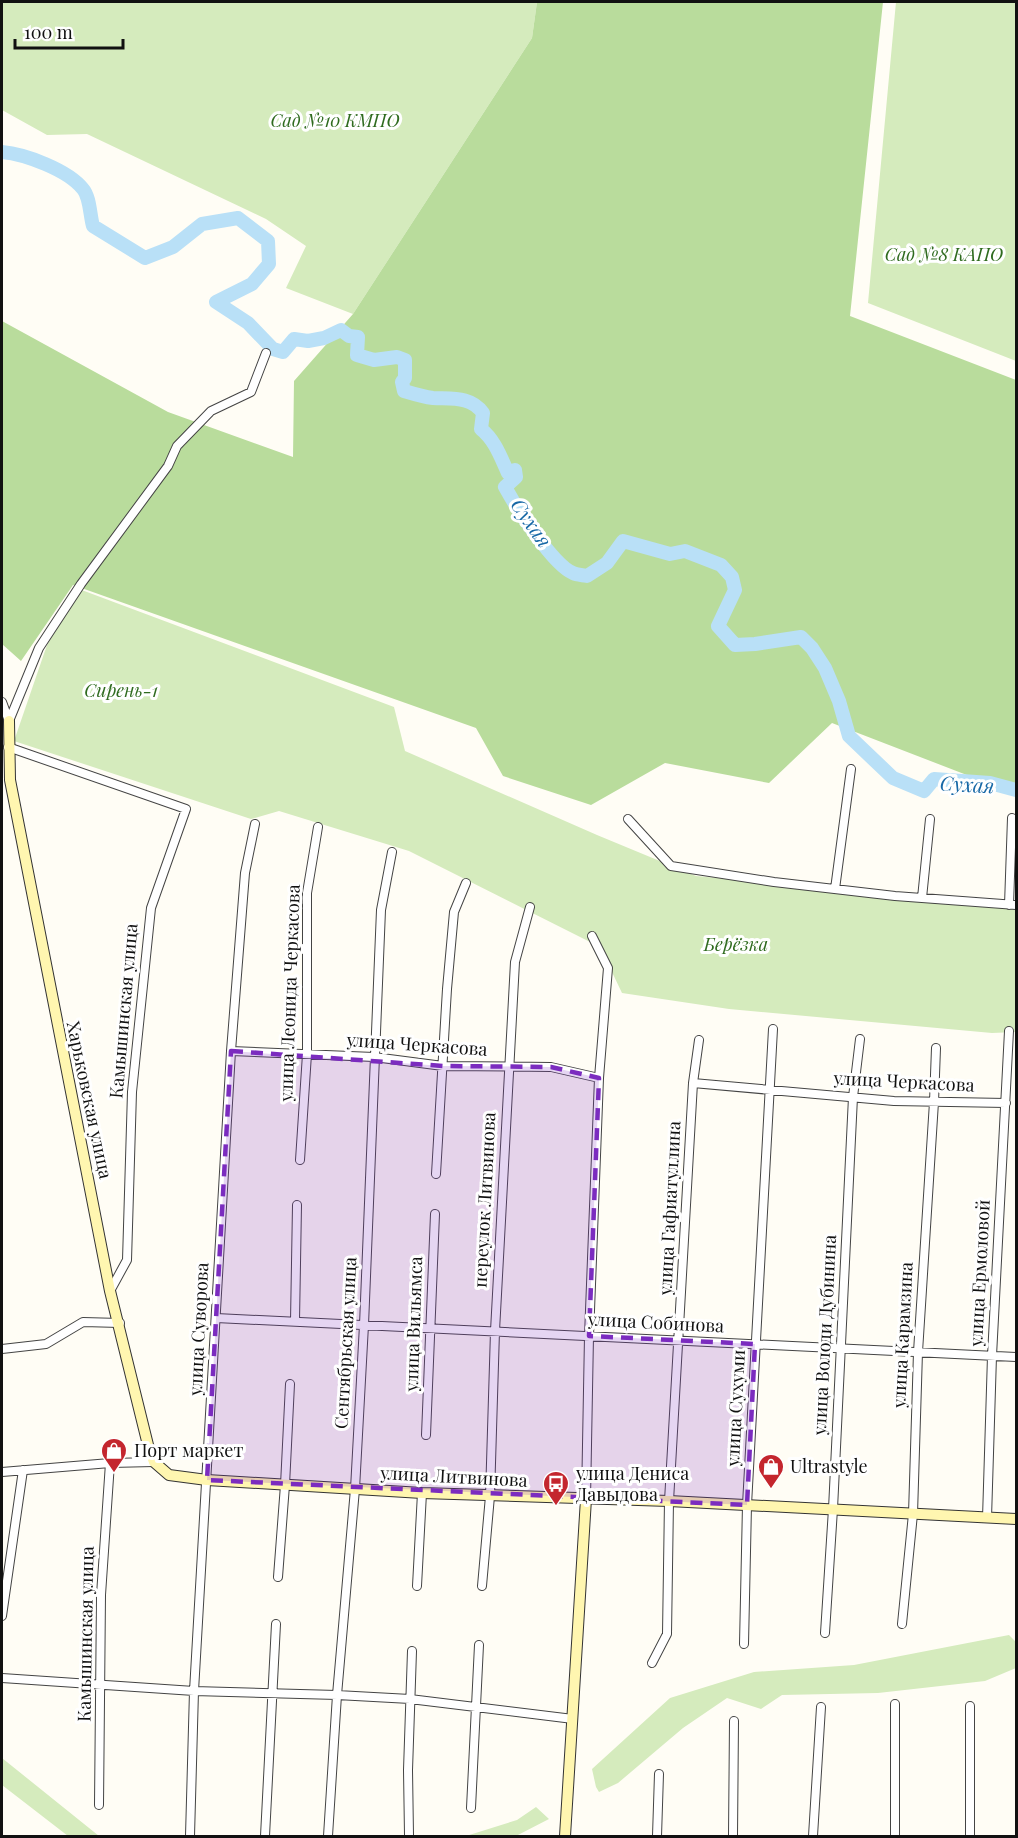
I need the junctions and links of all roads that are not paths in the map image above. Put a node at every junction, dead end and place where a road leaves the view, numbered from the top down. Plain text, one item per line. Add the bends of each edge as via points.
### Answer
1 (266, 353) dead end
2 (2, 702) edge
3 (9, 721) junction
4 (8, 747) junction
5 (851, 769) dead end
6 (1012, 818) dead end
7 (628, 819) dead end
8 (930, 819) dead end
9 (255, 824) dead end
10 (318, 827) dead end
11 (392, 852) dead end
12 (466, 883) dead end
13 (835, 889) junction
14 (922, 898) junction
15 (1013, 905) edge
16 (530, 907) dead end
17 (592, 936) dead end
18 (773, 1029) dead end
19 (1009, 1031) dead end
20 (860, 1039) dead end
21 (699, 1040) dead end
22 (936, 1048) dead end
23 (231, 1051) junction
24 (307, 1054) junction
25 (374, 1057) junction
26 (443, 1066) junction
27 (509, 1068) junction
28 (599, 1078) junction
29 (693, 1083) junction
30 (770, 1090) junction
31 (853, 1097) junction
32 (934, 1102) junction
33 (1006, 1103) junction
34 (300, 1160) dead end
35 (436, 1174) dead end
36 (297, 1205) dead end
37 (435, 1214) dead end
38 (110, 1291) junction
39 (216, 1318) junction
40 (295, 1322) junction
41 (120, 1323) junction
42 (364, 1325) junction
43 (431, 1328) junction
44 (495, 1331) junction
45 (589, 1336) junction
46 (680, 1341) junction
47 (755, 1344) junction
48 (842, 1348) junction
49 (2, 1349) edge
50 (918, 1352) junction
51 (992, 1356) junction
52 (1017, 1357) edge
53 (290, 1384) dead end
54 (426, 1435) dead end
55 (154, 1462) junction
56 (110, 1463) junction
57 (23, 1470) junction
58 (2, 1472) edge
59 (207, 1480) junction
60 (285, 1485) junction
61 (355, 1489) junction
62 (422, 1493) junction
63 (490, 1496) junction
64 (586, 1499) junction
65 (669, 1501) junction
66 (747, 1505) junction
67 (833, 1509) junction
68 (912, 1514) junction
69 (987, 1518) junction
70 (1017, 1519) edge
71 (278, 1577) dead end
72 (417, 1586) dead end
73 (482, 1586) dead end
74 (2, 1616) edge
75 (276, 1624) dead end
76 (902, 1624) dead end
77 (825, 1634) dead end
78 (744, 1644) dead end
79 (480, 1645) dead end
80 (412, 1651) dead end
81 (652, 1663) dead end
82 (2, 1678) edge
83 (101, 1684) junction
84 (194, 1691) junction
85 (273, 1694) junction
86 (337, 1695) junction
87 (410, 1700) junction
88 (895, 1704) dead end
89 (970, 1706) dead end
90 (476, 1707) junction
91 (821, 1707) dead end
92 (573, 1719) junction
93 (734, 1721) dead end
94 (659, 1774) dead end
95 (99, 1805) dead end
96 (471, 1808) dead end
97 (409, 1835) edge
98 (190, 1836) edge
99 (265, 1836) edge
100 (328, 1836) edge
101 (565, 1836) edge
102 (657, 1836) edge
103 (733, 1836) edge
104 (813, 1836) edge
105 (895, 1836) edge
106 (970, 1836) edge

1 - 3 street via 251,392 211,411 177,446 168,466 39,648
2 - 3 street
3 - 4 street, Харьковская улица
4 - 38 street, Харьковская улица via 10,780
4 - 38 street, Камышинская улица via 186,809 151,908 132,1092 127,1260
5 - 13 street
6 - 15 street
7 - 13 street via 671,866
8 - 14 street
9 - 23 street, улица Суворова via 245,873
10 - 24 street, улица Леонида Черкасова via 307,893
11 - 25 street, Сентябрьская улица via 381,910
12 - 26 street via 454,912
13 - 14 street
14 - 15 street
16 - 27 street, переулок Литвинова via 515,962
17 - 28 street via 608,969
18 - 30 street, улица Сухуми
19 - 33 street, улица Ермоловой
20 - 31 street, улица Володи Дубинина
21 - 29 street, улица Гафиатуллина
22 - 32 street, улица Карамзина
23 - 24 street, улица Черкасова
23 - 39 street, улица Суворова
24 - 25 street, улица Черкасова
24 - 34 street, улица Леонида Черкасова
25 - 26 street, улица Черкасова
25 - 42 street, Сентябрьская улица
26 - 27 street, улица Черкасова
26 - 35 street
27 - 28 street, улица Черкасова via 551,1067
27 - 44 street, переулок Литвинова
28 - 45 street
29 - 30 street, улица Черкасова
29 - 46 street, улица Гафиатуллина
30 - 31 street, улица Черкасова
30 - 47 street, улица Сухуми
31 - 32 street, улица Черкасова
31 - 48 street, улица Володи Дубинина
32 - 33 street, улица Черкасова
32 - 50 street, улица Карамзина
33 - 51 street, улица Ермоловой
36 - 40 street
37 - 43 street, улица Вильямса
38 - 41 street, Харьковская улица
39 - 40 street, улица Собинова
39 - 59 street, улица Суворова
40 - 42 street, улица Собинова
41 - 49 street via 83,1322 46,1344
41 - 55 street, Харьковская улица
42 - 43 street, улица Собинова
42 - 61 street, Сентябрьская улица
43 - 44 street, улица Собинова
43 - 54 street, улица Вильямса
44 - 45 street, улица Собинова
44 - 63 street, переулок Литвинова
45 - 46 street, улица Собинова
45 - 64 street
46 - 47 street, улица Собинова
46 - 65 street, улица Гафиатуллина
47 - 48 street, улица Собинова
47 - 66 street, улица Сухуми
48 - 50 street, улица Собинова
48 - 67 street, улица Володи Дубинина
50 - 51 street, улица Собинова
50 - 68 street, улица Карамзина
51 - 52 street, улица Собинова
51 - 69 street, улица Ермоловой
53 - 60 street
55 - 56 street
55 - 59 street, улица Литвинова via 169,1475
56 - 57 street
56 - 83 street, Камышинская улица via 101,1595
57 - 58 street
57 - 74 street
59 - 60 street, улица Литвинова
59 - 84 street, улица Суворова
60 - 61 street, улица Литвинова
60 - 71 street
61 - 62 street, улица Литвинова
61 - 86 street, Сентябрьская улица
62 - 63 street, улица Литвинова
62 - 72 street
63 - 64 street, улица Литвинова
63 - 73 street, переулок Литвинова
64 - 65 street, улица Литвинова
64 - 92 street
65 - 66 street, улица Литвинова
65 - 81 street, улица Гафиатуллина via 667,1634
66 - 67 street, улица Литвинова
66 - 78 street, улица Сухуми
67 - 68 street, улица Литвинова
67 - 77 street, улица Володи Дубинина
68 - 69 street, улица Литвинова
68 - 76 street, улица Карамзина
69 - 70 street, улица Литвинова
75 - 85 street
79 - 90 street
80 - 87 street
82 - 83 street
83 - 84 street
83 - 95 street, Камышинская улица
84 - 85 street
84 - 98 street, улица Суворова
85 - 86 street
85 - 99 street
86 - 87 street
86 - 100 street, Сентябрьская улица
87 - 90 street
87 - 97 street
88 - 105 street
89 - 106 street
90 - 92 street
90 - 96 street
91 - 104 street
92 - 101 street
93 - 103 street
94 - 102 street

